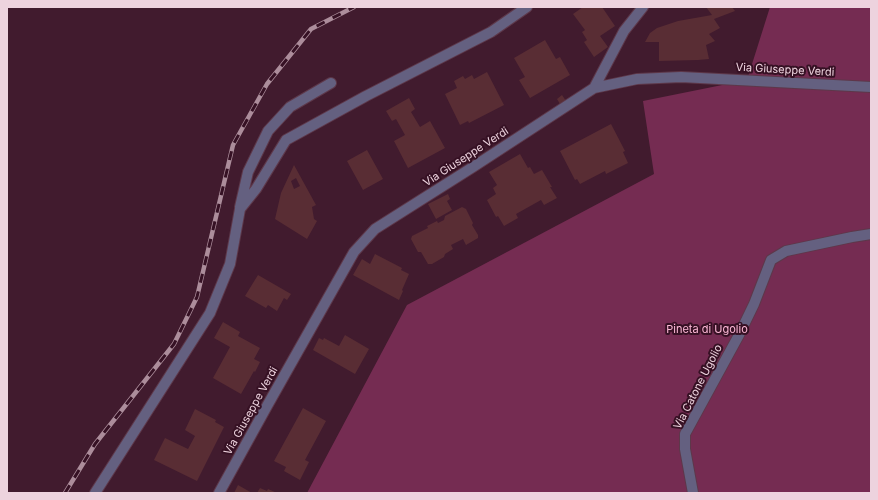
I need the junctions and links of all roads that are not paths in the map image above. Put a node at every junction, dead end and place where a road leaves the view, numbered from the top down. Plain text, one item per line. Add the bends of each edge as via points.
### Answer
1 (527, 7) edge
2 (643, 7) edge
3 (331, 83) dead end
4 (871, 87) edge
5 (594, 88) junction
6 (240, 209) junction
7 (871, 234) edge
8 (95, 493) edge
9 (219, 493) edge
10 (693, 493) edge

1 - 6 street via 491,32 286,140 256,190
2 - 5 street via 624,31
3 - 6 street via 290,107 268,131 248,172
4 - 5 street, Via Giuseppe Verdi via 681,77 637,79
5 - 9 street, Via Giuseppe Verdi via 376,229 354,252
6 - 8 street via 230,264 210,313
7 - 10 street, Via Catone Ugolio via 786,252 771,260 739,335 685,434 685,449

